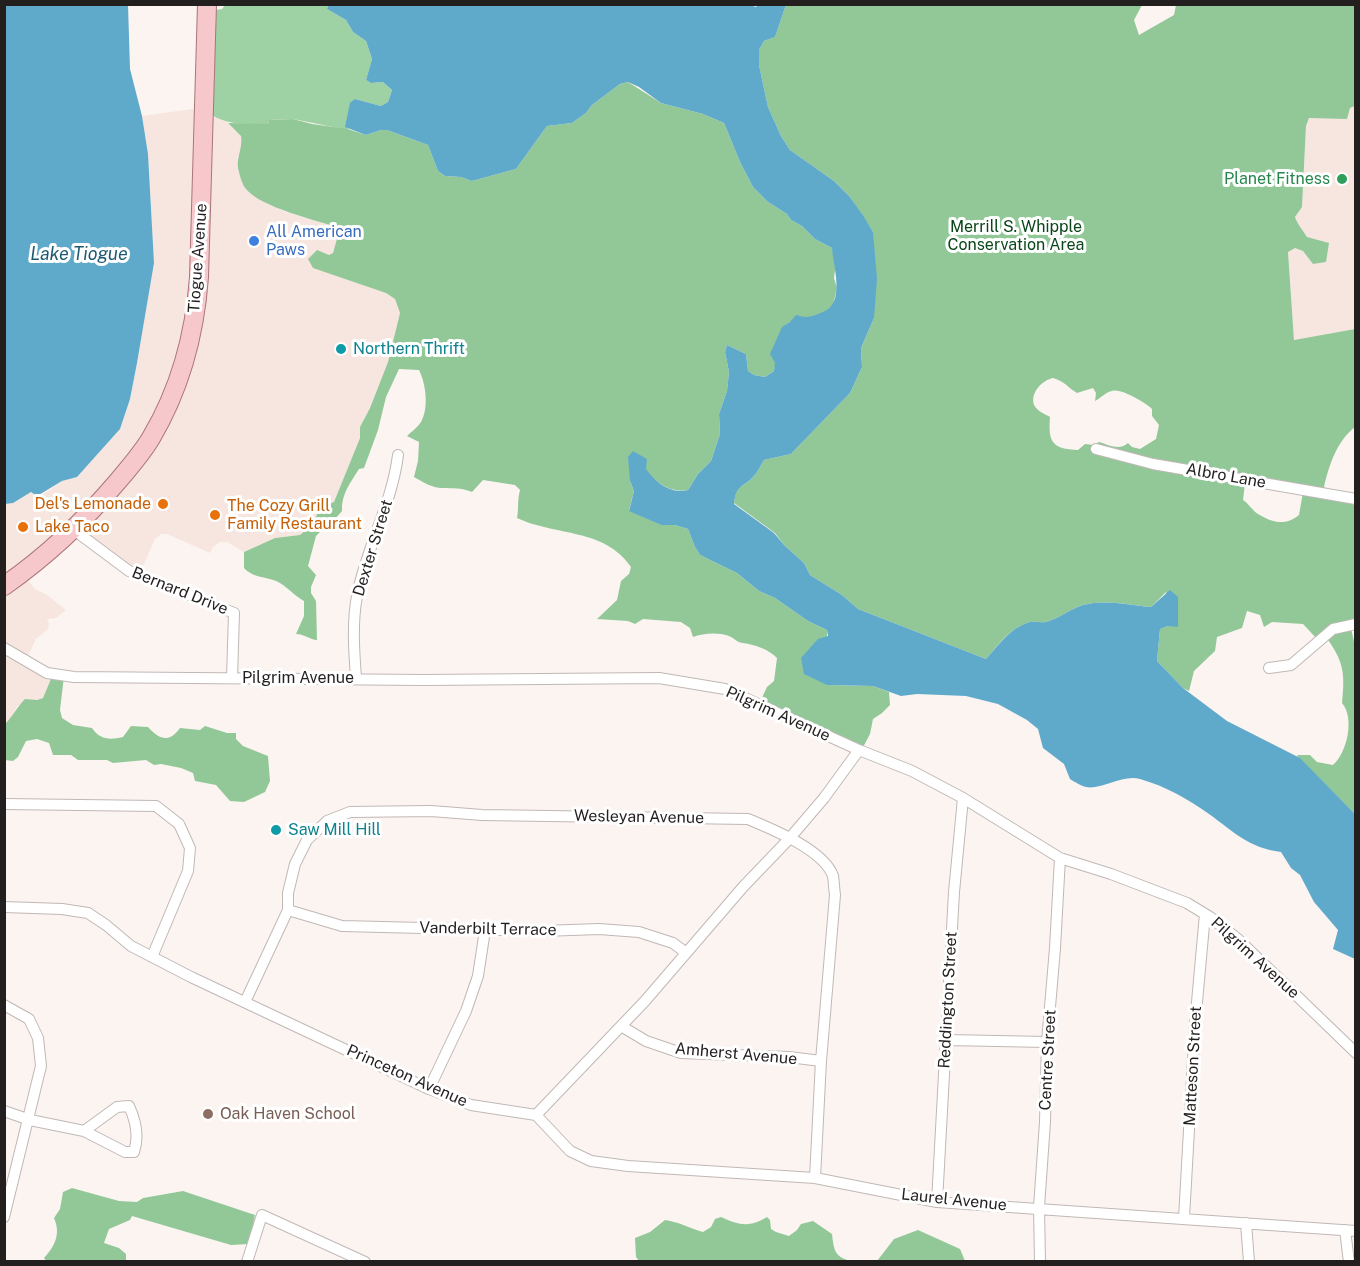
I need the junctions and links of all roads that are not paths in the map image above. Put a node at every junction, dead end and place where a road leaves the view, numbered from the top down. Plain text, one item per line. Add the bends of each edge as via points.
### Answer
1 (207, 4) edge
2 (1096, 449) dead end
3 (398, 455) dead end
4 (1356, 499) edge
5 (74, 530) junction
6 (4, 586) edge
7 (1356, 624) edge
8 (4, 648) edge
9 (1269, 668) dead end
10 (232, 678) junction
11 (356, 678) junction
12 (859, 750) junction
13 (963, 798) junction
14 (4, 804) edge
15 (789, 839) junction
16 (1060, 858) junction
17 (4, 907) edge
18 (288, 910) junction
19 (1205, 914) junction
20 (485, 930) junction
21 (685, 952) junction
22 (152, 957) junction
23 (245, 1002) junction
24 (4, 1005) edge
25 (621, 1026) junction
26 (947, 1040) junction
27 (1047, 1042) junction
28 (1356, 1053) edge
29 (821, 1061) junction
30 (429, 1089) junction
31 (4, 1111) edge
32 (536, 1115) junction
33 (30, 1120) junction
34 (84, 1131) junction
35 (815, 1178) junction
36 (937, 1202) junction
37 (1039, 1207) junction
38 (4, 1217) edge
39 (1184, 1218) junction
40 (1246, 1223) junction
41 (1350, 1231) edge
42 (247, 1262) edge
43 (365, 1262) edge
44 (1040, 1262) edge
45 (1249, 1262) edge
46 (1349, 1262) edge

1 - 5 main road, Tiogue Avenue via 196,314 176,384 151,438 134,463
2 - 4 street, Albro Lane via 1153,464
3 - 11 street, Dexter Street via 396,473 357,596
5 - 6 main road, Tiogue Avenue
5 - 10 street, Bernard Drive via 129,571 234,613
7 - 9 street via 1333,628 1291,665
8 - 10 street, Pilgrim Avenue via 47,673 74,678
10 - 11 street, Pilgrim Avenue
11 - 12 street, Pilgrim Avenue via 659,678 725,689
12 - 13 street, Pilgrim Avenue via 912,771
12 - 15 street
13 - 16 street, Pilgrim Avenue
13 - 26 street, Reddington Street
14 - 22 street via 156,806 179,824 190,848 188,871
15 - 18 street, Wesleyan Avenue via 748,819 350,812 327,821 307,840 288,893
15 - 21 street
15 - 29 street, Wesleyan Avenue via 817,855 832,875 835,895
16 - 19 street, Pilgrim Avenue via 1187,903
16 - 27 street, Centre Street
17 - 22 street, Princeton Avenue via 88,914
18 - 20 street, Vanderbilt Terrace via 342,926
18 - 23 street, Wesleyan Avenue
19 - 28 street, Pilgrim Avenue via 1239,940
19 - 39 street, Matteson Street
20 - 21 street, Vanderbilt Terrace via 639,932 673,943
20 - 30 street via 478,976 466,1011
21 - 25 street
22 - 23 street, Princeton Avenue
23 - 30 street, Princeton Avenue
24 - 33 street via 28,1019 38,1038 41,1066
25 - 29 street, Amherst Avenue via 646,1041 681,1053
25 - 32 street
26 - 27 street
26 - 36 street, Reddington Street
27 - 37 street, Centre Street
29 - 35 street, Wesleyan Avenue
30 - 32 street, Princeton Avenue via 471,1105
31 - 33 street
32 - 35 street, Laurel Avenue via 570,1151 591,1161
33 - 34 street
33 - 38 street
34 - 34 street via 117,1107 129,1106 137,1141 134,1152 126,1152
35 - 36 street, Laurel Avenue
36 - 37 street, Laurel Avenue
37 - 39 street, Laurel Avenue
37 - 44 street, Centre Street
39 - 40 street, Laurel Avenue
40 - 41 street, Laurel Avenue
40 - 45 street
41 - 46 street
42 - 43 street via 262,1215

